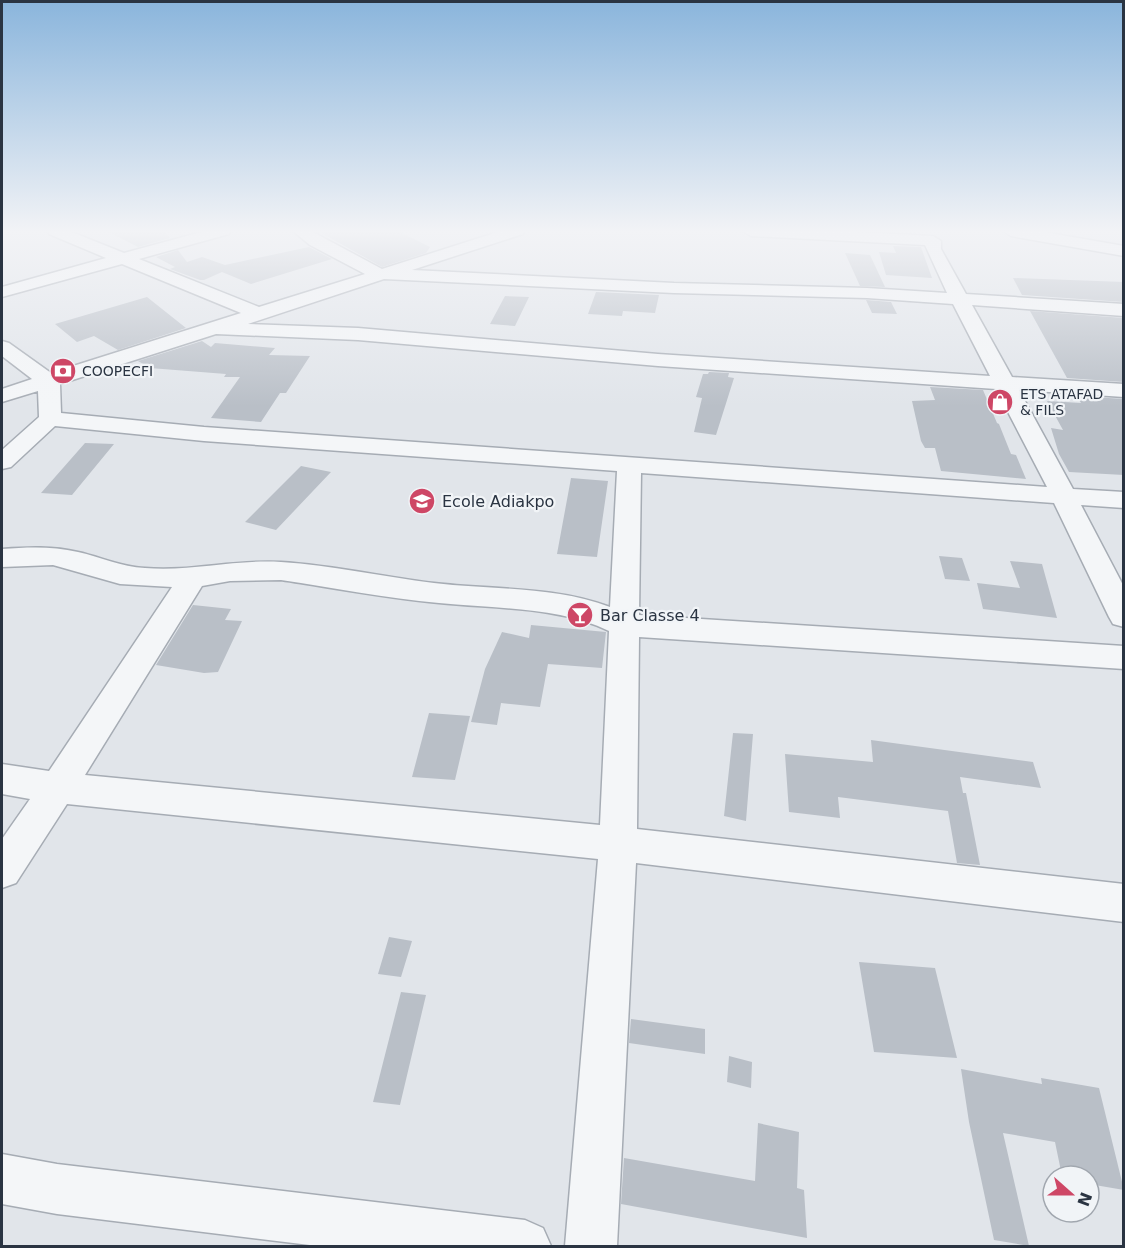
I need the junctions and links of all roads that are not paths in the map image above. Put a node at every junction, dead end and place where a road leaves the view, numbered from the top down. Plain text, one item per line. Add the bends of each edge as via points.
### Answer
1 (198, 289) edge
2 (333, 289) edge
3 (722, 289) edge
4 (955, 289) edge
5 (960, 299) junction
6 (1124, 310) edge
7 (259, 314) junction
8 (215, 328) junction
9 (2, 347) edge
10 (49, 382) junction
11 (1005, 383) junction
12 (1124, 391) edge
13 (2, 396) edge
14 (50, 419) junction
15 (2, 462) edge
16 (629, 465) junction
17 (1064, 496) junction
18 (1124, 501) edge
19 (2, 558) edge
20 (193, 578) junction
21 (1124, 617) edge
22 (623, 625) junction
23 (1124, 658) edge
24 (2, 779) edge
25 (58, 788) junction
26 (618, 844) junction
27 (2, 870) edge
28 (1124, 903) edge
29 (2, 1179) edge
30 (525, 1246) edge
31 (591, 1246) edge

1 - 7 street
2 - 7 street
3 - 5 street
4 - 5 street
5 - 6 street
5 - 11 street
7 - 8 street
8 - 10 street
8 - 11 street via 358,334 657,360
9 - 10 street
10 - 13 street
10 - 14 street
11 - 12 street
11 - 17 street
14 - 15 street
14 - 16 street
16 - 17 street
16 - 22 street
17 - 18 street
17 - 21 street
19 - 20 street via 53,556 129,576
20 - 22 street via 230,572 281,571 436,593 567,605
20 - 25 street
22 - 23 street
22 - 26 street
24 - 25 street
25 - 26 street
25 - 27 street
26 - 28 street
26 - 31 street
29 - 30 street

